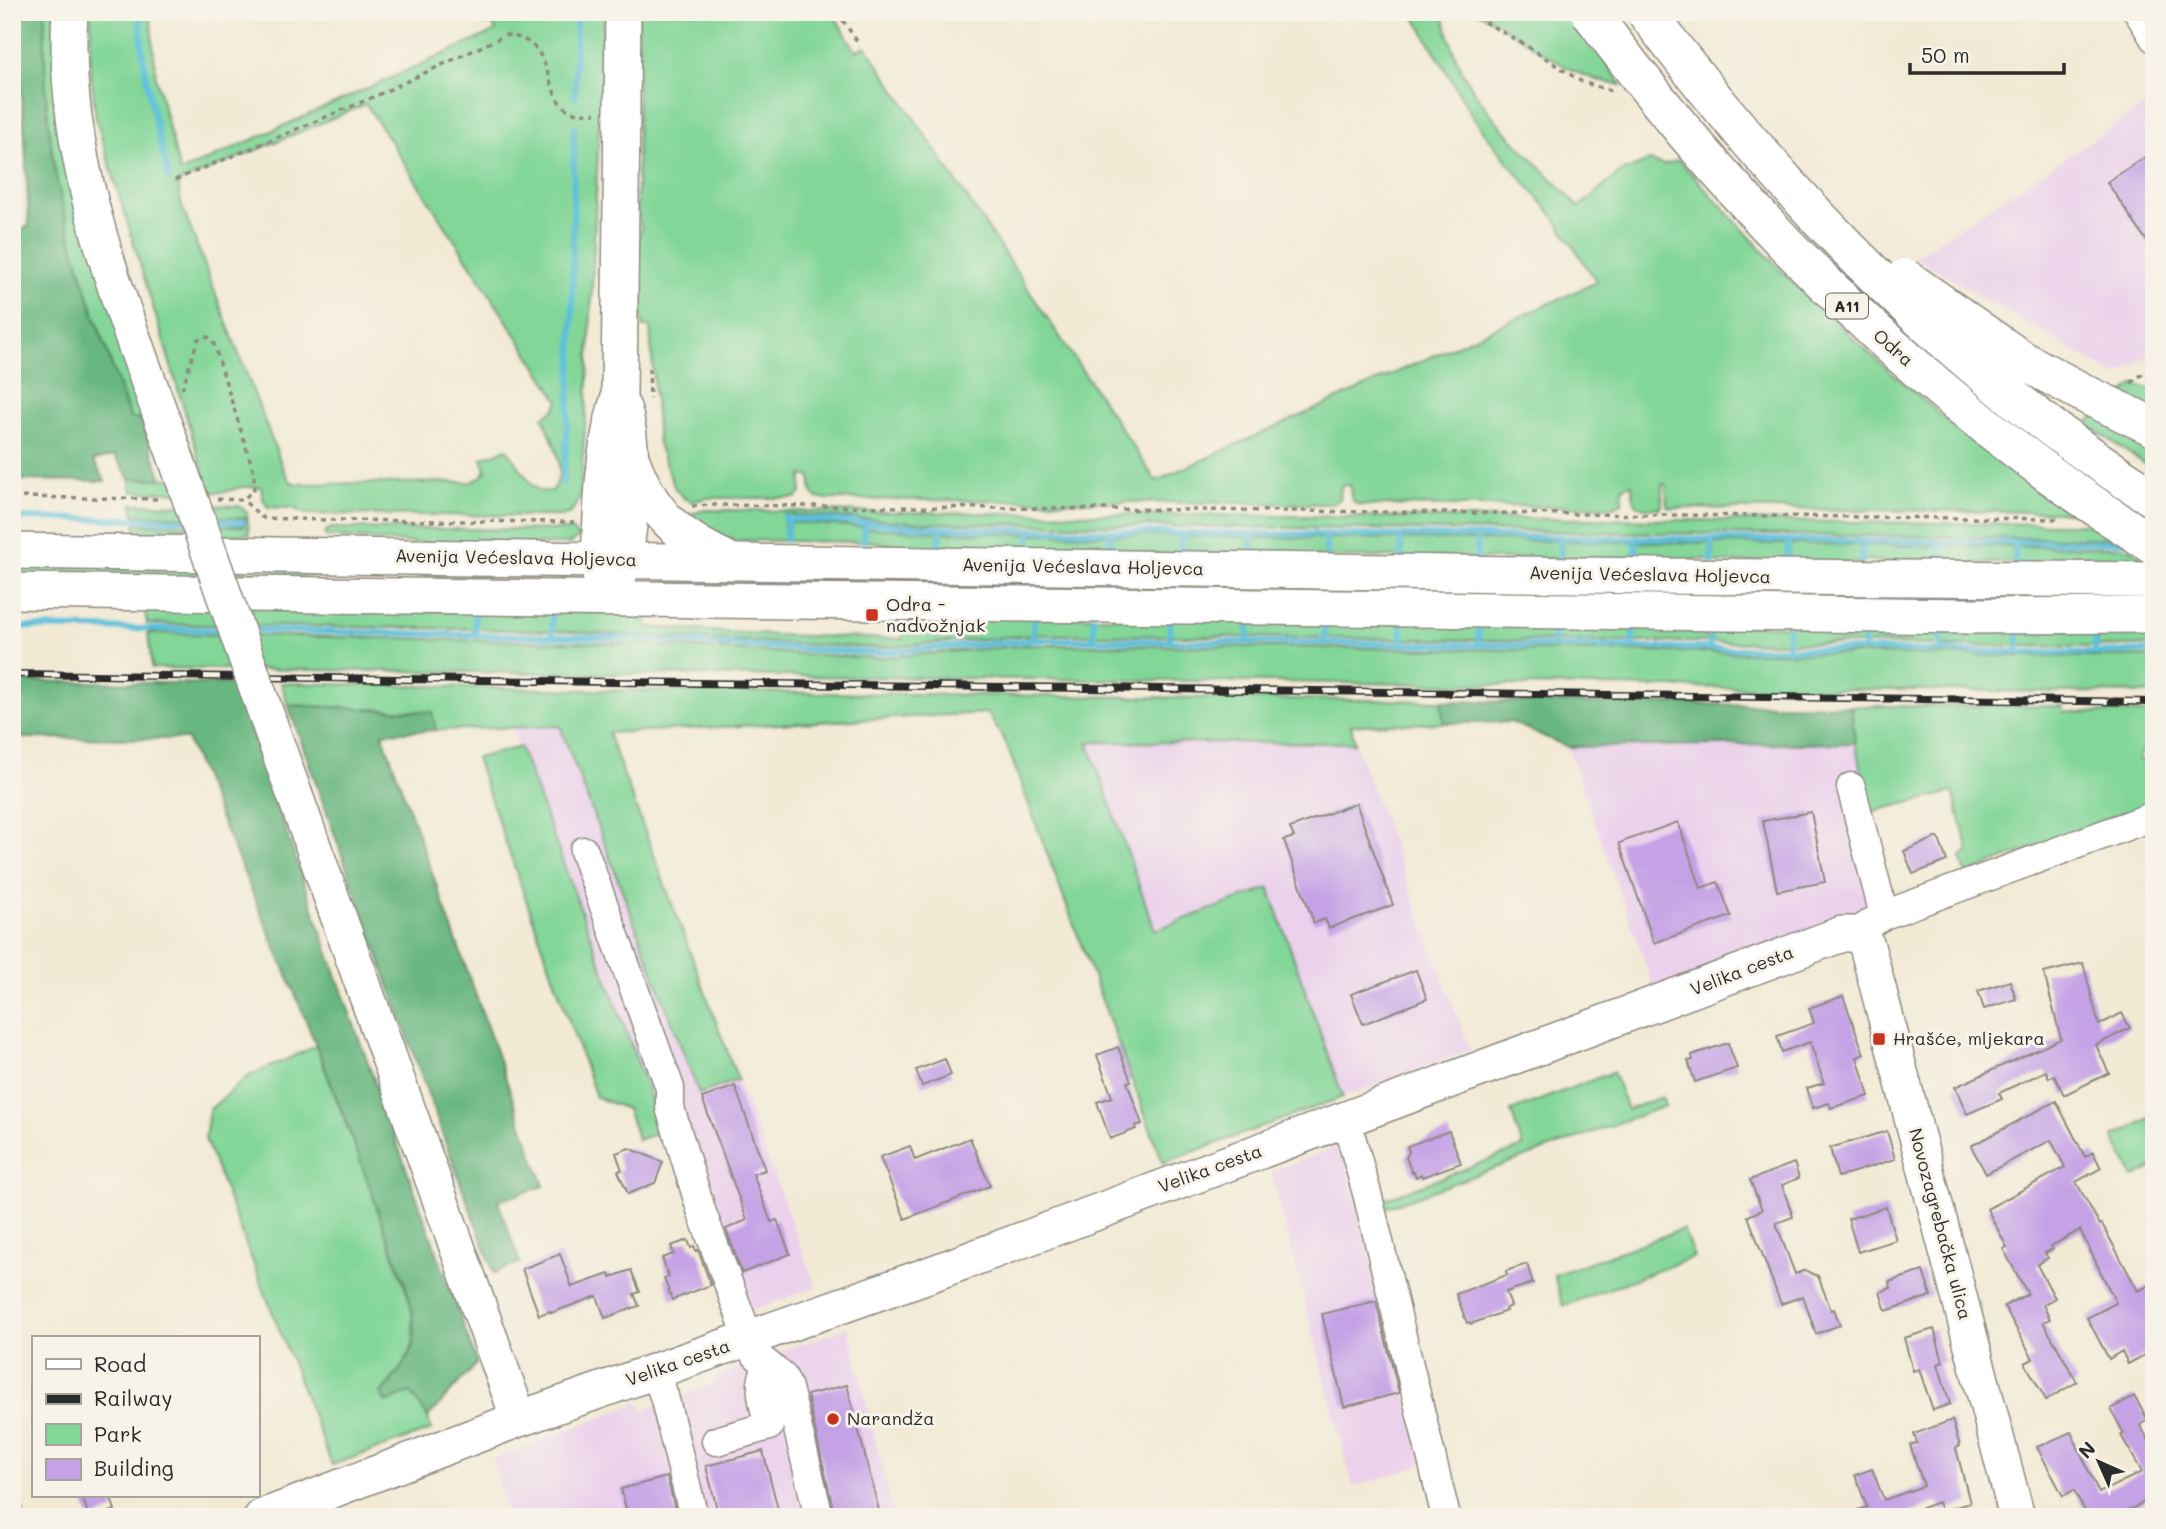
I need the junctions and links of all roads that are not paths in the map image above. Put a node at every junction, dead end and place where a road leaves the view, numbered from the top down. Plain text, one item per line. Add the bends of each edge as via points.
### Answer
1 (70, 12) edge
2 (623, 12) edge
3 (1590, 12) edge
4 (1646, 12) edge
5 (2138, 12) edge
6 (2154, 38) edge
7 (1821, 218) junction
8 (619, 397) junction
9 (2154, 427) edge
10 (630, 455) junction
11 (2154, 498) edge
12 (2154, 545) edge
13 (12, 551) edge
14 (611, 560) junction
15 (731, 562) junction
16 (2154, 580) edge
17 (12, 591) edge
18 (605, 598) junction
19 (2154, 615) edge
20 (1851, 787) dead end
21 (2154, 816) edge
22 (584, 852) dead end
23 (1871, 924) junction
24 (1346, 1119) junction
25 (759, 1352) junction
26 (655, 1371) junction
27 (519, 1419) junction
28 (716, 1441) dead end
29 (262, 1517) edge
30 (694, 1517) edge
31 (819, 1517) edge
32 (1446, 1517) edge
33 (2017, 1517) edge

1 - 27 main road, bridge via 70,84 82,166 99,233
2 - 8 main road
3 - 12 highway, Odra / A11, bridge via 1694,143 1829,289 1986,425
4 - 7 highway, A11, bridge via 1732,121
5 - 6 street
7 - 9 highway, bridge via 2022,360
7 - 11 highway, A11, bridge via 1964,358
8 - 10 main road via 629,430
8 - 14 main road via 606,453 600,523
10 - 14 main road via 628,524
10 - 15 main road via 662,516 687,538
13 - 14 main road, Avenija Većeslava Holjevca
14 - 15 main road, Avenija Većeslava Holjevca
14 - 18 main road
15 - 16 main road, Avenija Većeslava Holjevca
17 - 18 main road, Avenija Većeslava Holjevca
18 - 19 main road, Avenija Većeslava Holjevca
20 - 23 street
21 - 23 street, Velika cesta
22 - 25 street via 670,1088 670,1108 702,1213
23 - 24 main road, Velika cesta
23 - 33 main road, Novozagrebačka ulica via 1867,946
24 - 25 main road, Velika cesta
24 - 32 street
25 - 26 main road, Velika cesta
25 - 28 street via 769,1426
25 - 31 street via 788,1388
26 - 27 main road, Velika cesta
26 - 30 street
27 - 29 main road, Velika cesta

